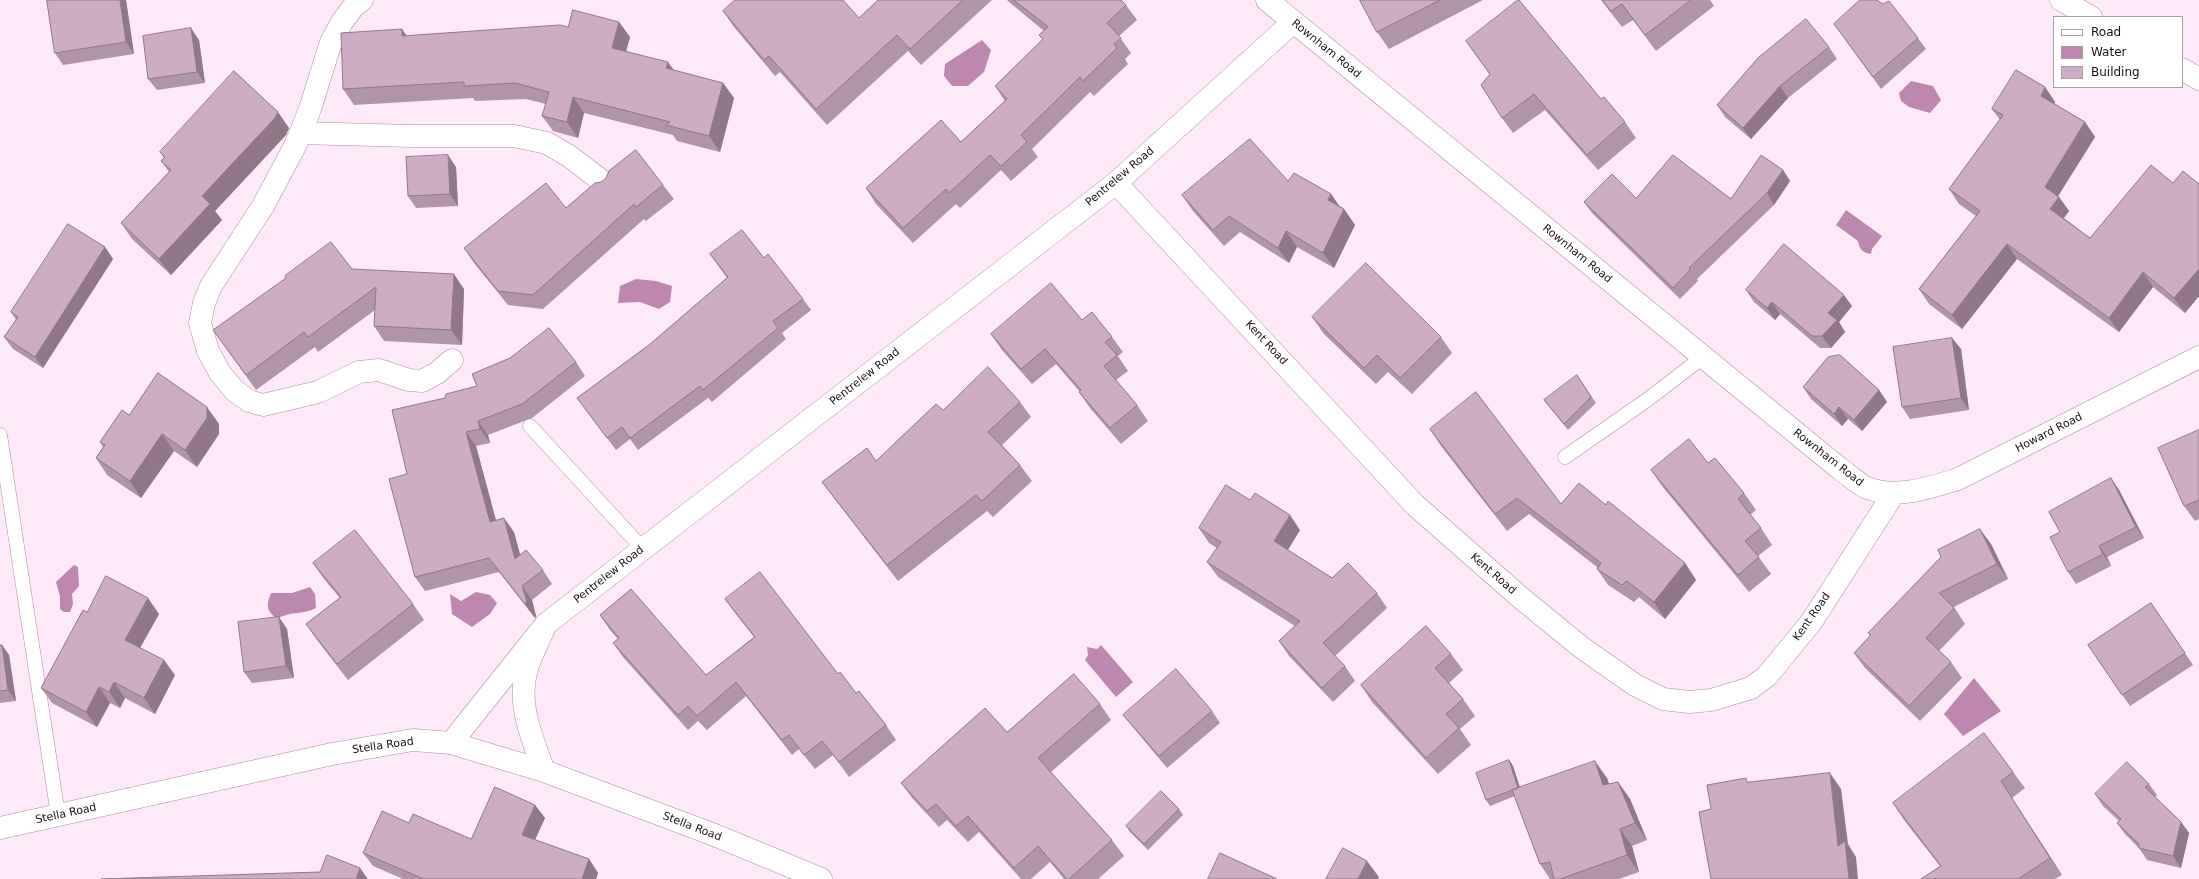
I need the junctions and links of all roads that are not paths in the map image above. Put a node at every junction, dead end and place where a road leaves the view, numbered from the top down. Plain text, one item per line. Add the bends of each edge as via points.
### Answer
1 (362, 0) edge
2 (1267, 0) edge
3 (2062, 0) edge
4 (2089, 16) edge
5 (1293, 22) junction
6 (2183, 70) edge
7 (2199, 79) edge
8 (300, 133) junction
9 (1116, 183) junction
10 (607, 185) edge
11 (1703, 357) junction
12 (2199, 357) edge
13 (452, 360) dead end
14 (530, 426) dead end
15 (0, 435) edge
16 (1565, 457) dead end
17 (1894, 494) junction
18 (643, 549) junction
19 (546, 624) junction
20 (451, 743) junction
21 (544, 771) junction
22 (58, 815) junction
23 (0, 828) edge
24 (821, 879) edge

1 - 8 street via 342,22 331,42
2 - 5 street, Rownham Road
3 - 4 street
5 - 9 street, Pentrelew Road
5 - 11 street, Rownham Road
6 - 7 street
8 - 10 street via 514,136 547,143
8 - 13 street via 263,206 211,286 204,303 200,323 208,351 220,373 235,391 249,401 263,405 318,392 359,372 379,370 409,380 422,381 437,373
9 - 17 street, Kent Road via 1415,505 1581,647 1635,685 1663,699 1689,702 1711,700 1751,688 1767,676 1812,621
9 - 18 street, Pentrelew Road
11 - 16 lane
11 - 17 street, Rownham Road via 1839,468 1866,487
12 - 17 street, Howard Road via 1958,479
14 - 18 lane
15 - 22 lane
18 - 19 street, Pentrelew Road
19 - 20 street, Pentrelew Road
19 - 21 street via 533,653 524,684 526,714
20 - 21 street, Stella Road
20 - 22 street, Stella Road via 413,740 364,747
21 - 24 street, Stella Road via 712,834
22 - 23 street, Stella Road

